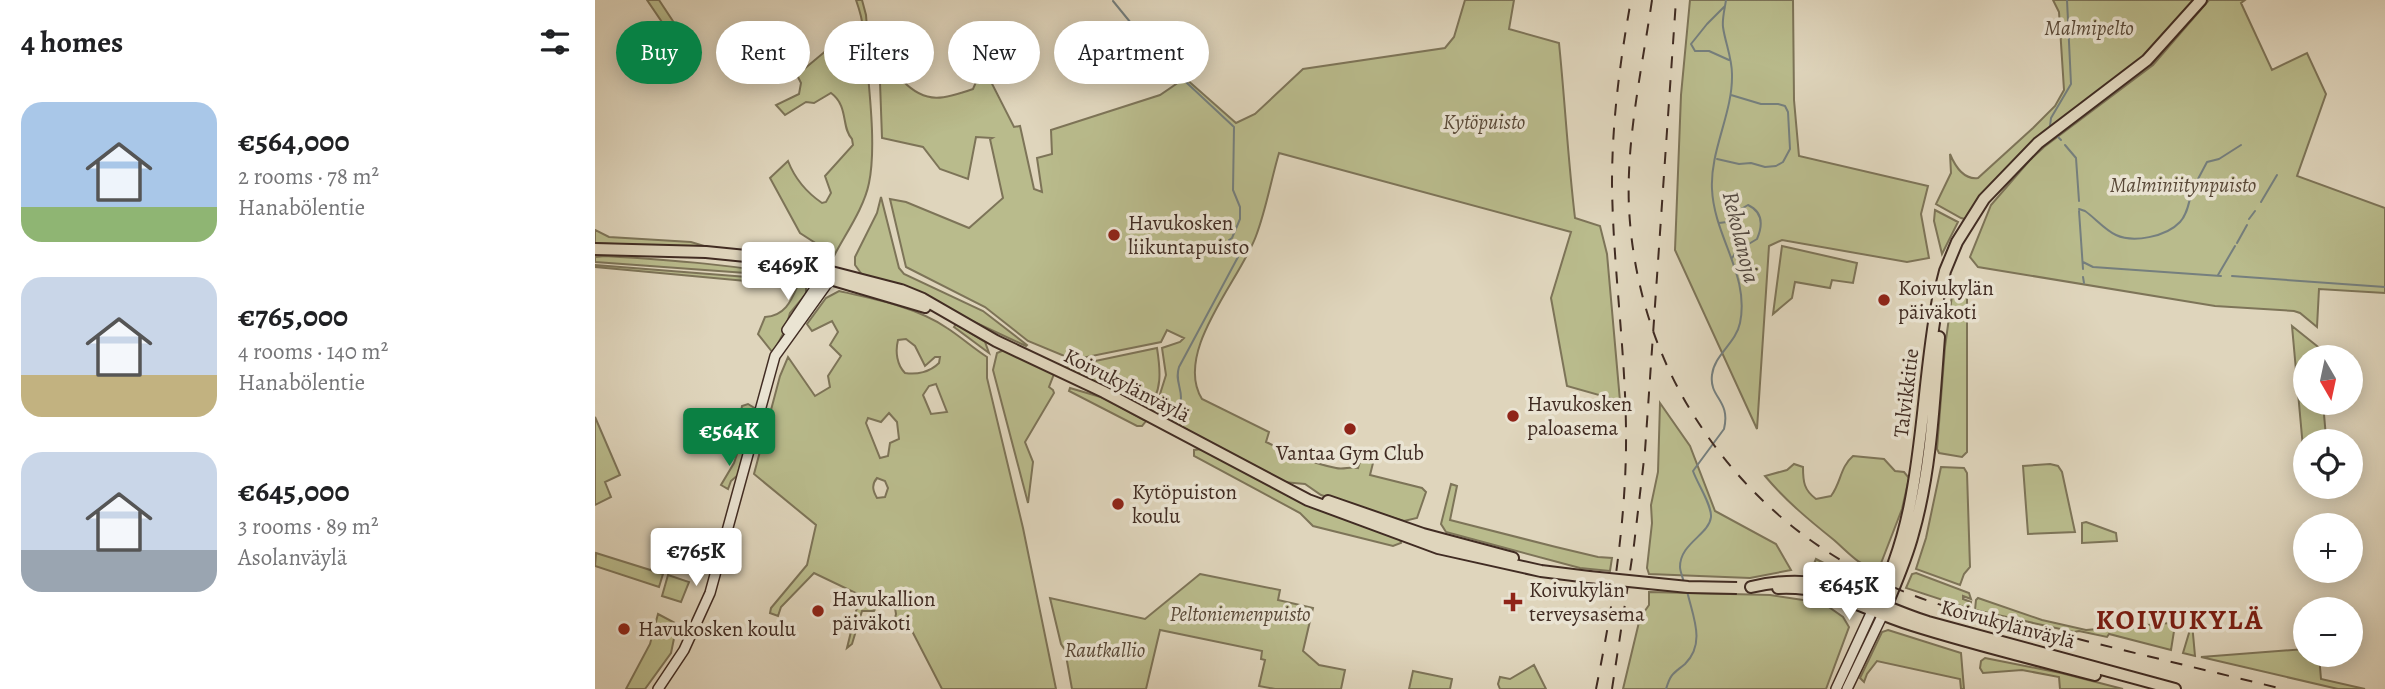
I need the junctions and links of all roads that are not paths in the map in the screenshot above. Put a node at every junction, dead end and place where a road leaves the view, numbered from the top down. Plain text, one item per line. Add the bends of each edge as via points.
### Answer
1 (2201, 0) edge
2 (595, 249) edge
3 (829, 275) junction
4 (1880, 608) junction
5 (658, 689) edge
6 (1836, 689) edge
7 (1847, 689) edge
8 (2150, 689) edge
9 (2175, 689) edge

1 - 4 main road, Talvikkitie via 2147,60 2038,143 1995,190 1957,257 1944,299 1929,444 1914,531 1903,566
2 - 3 main road, Koivukylänväylä via 654,252
3 - 4 main road, Koivukylänväylä, bridge via 923,299 1283,487 1423,534 1570,574 1688,587 1812,590
3 - 5 main road via 787,331 775,356 710,593 684,650
4 - 6 main road
4 - 7 main road
4 - 8 main road, Koivukylänväylä via 1913,626
4 - 9 main road, Koivukylänväylä

